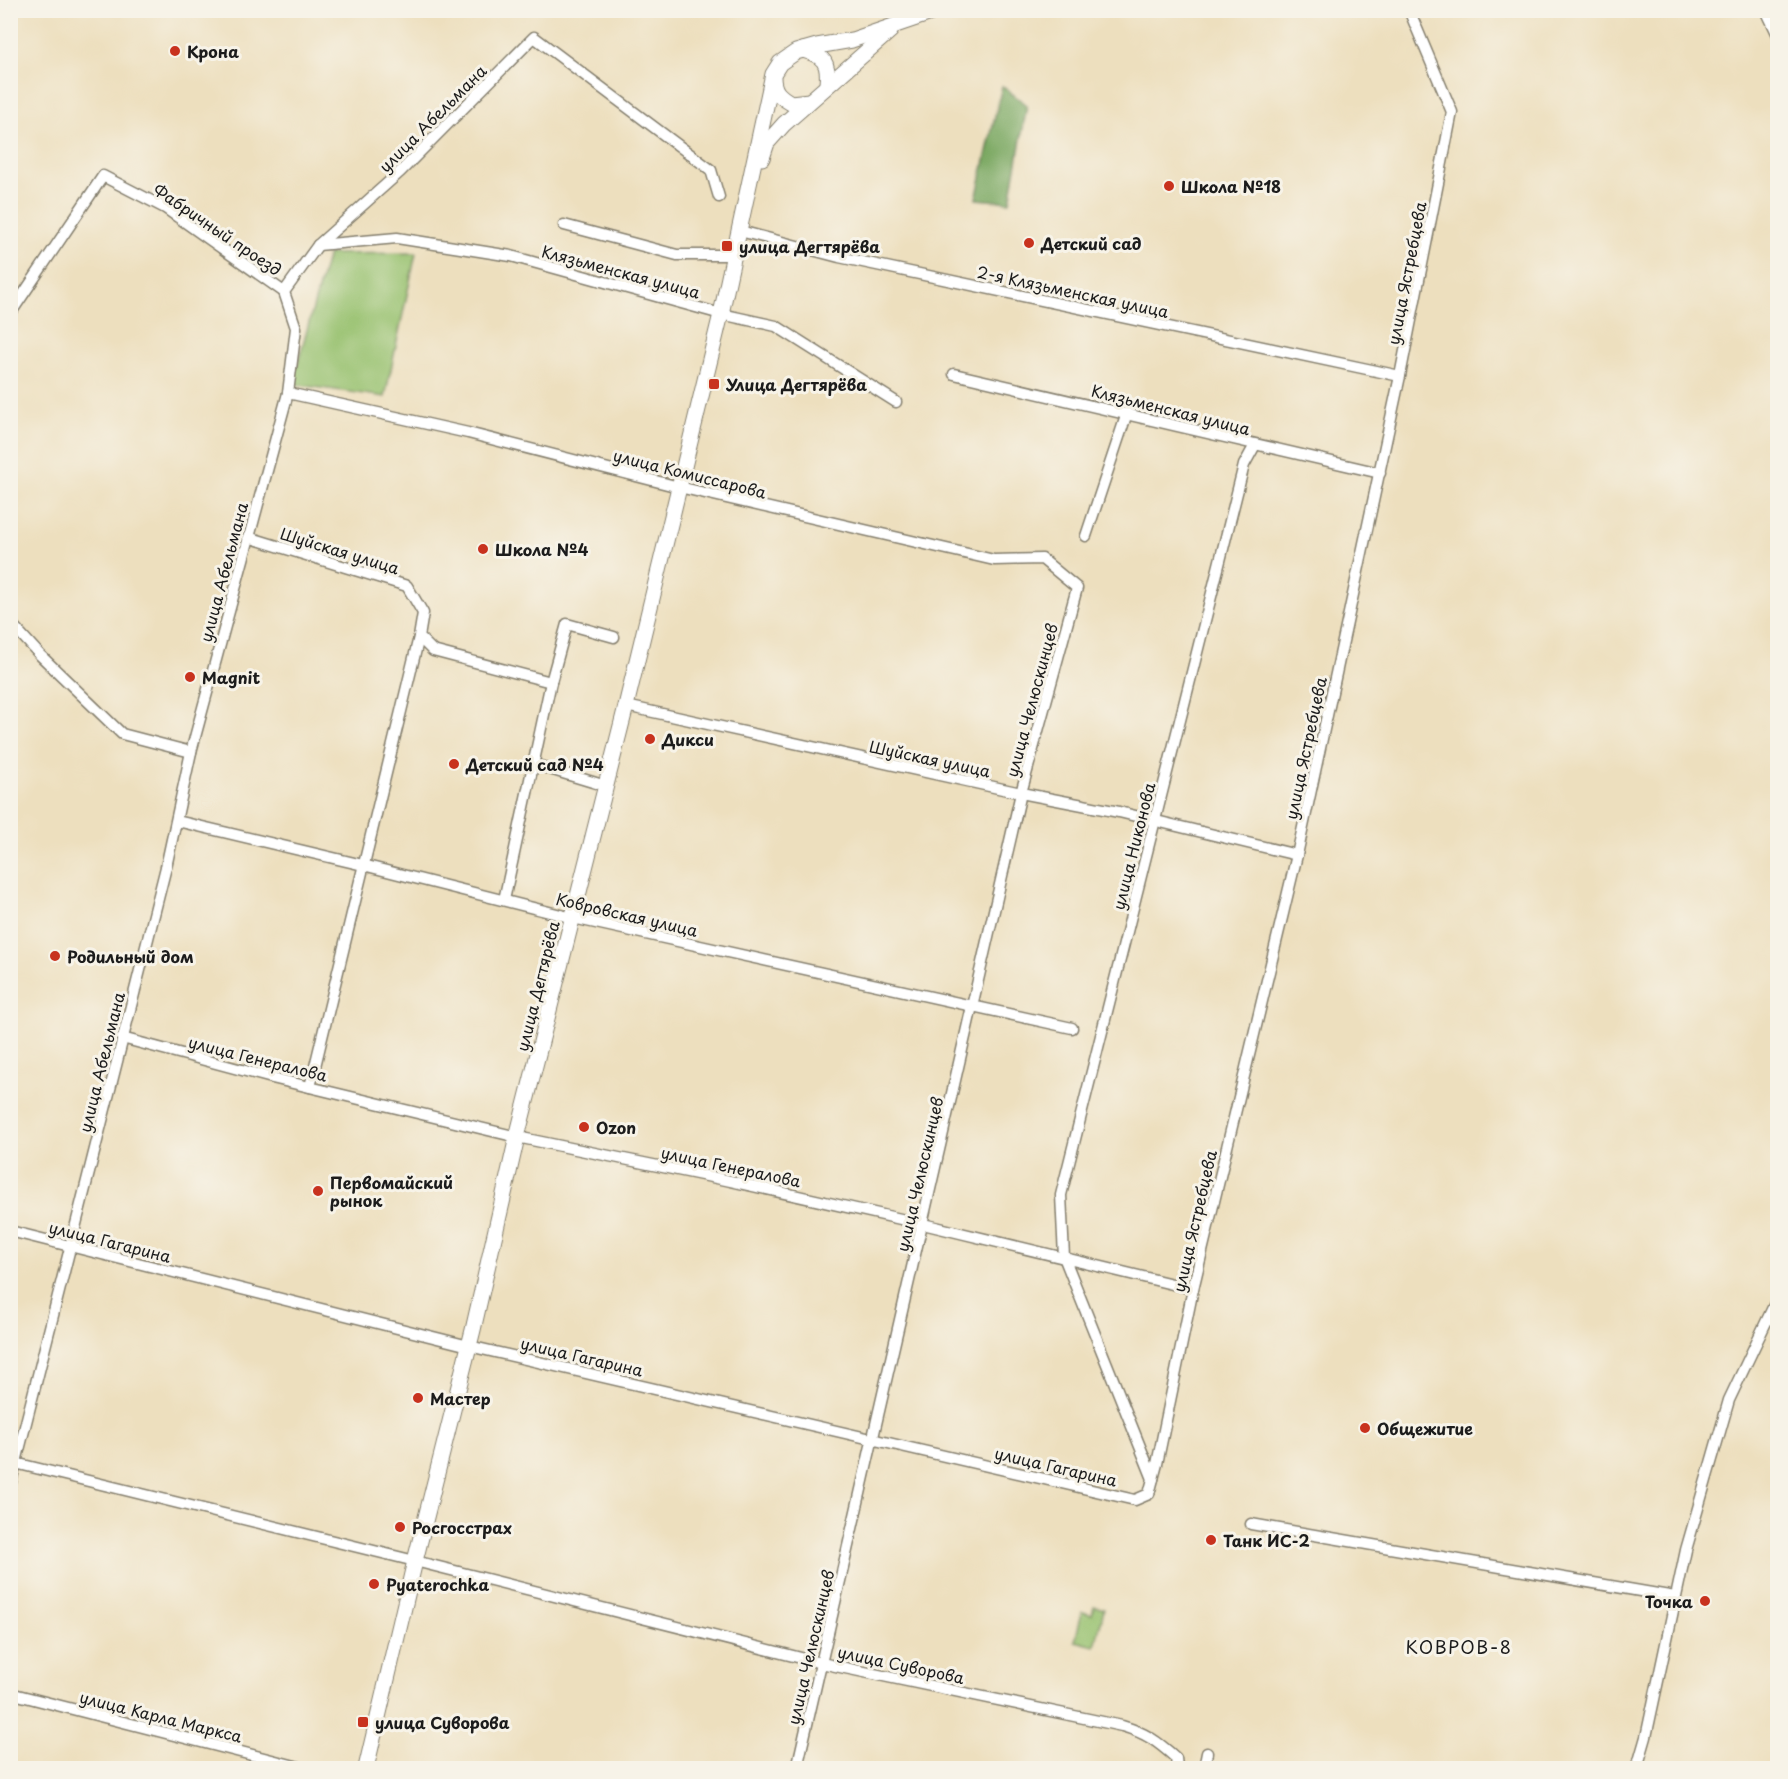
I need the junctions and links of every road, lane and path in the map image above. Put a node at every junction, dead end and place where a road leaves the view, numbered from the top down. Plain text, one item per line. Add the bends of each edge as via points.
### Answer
1 (940, 10) edge
2 (1409, 10) edge
3 (1766, 10) edge
4 (896, 26) junction
5 (1778, 35) edge
6 (803, 50) junction
7 (773, 74) junction
8 (827, 85) junction
9 (811, 100) junction
10 (719, 197) dead end
11 (744, 212) junction
12 (564, 225) dead end
13 (740, 231) junction
14 (318, 245) junction
15 (734, 255) junction
16 (284, 292) junction
17 (10, 314) edge
18 (721, 314) junction
19 (954, 374) dead end
20 (1401, 376) junction
21 (288, 393) junction
22 (896, 402) dead end
23 (1127, 413) junction
24 (1255, 445) junction
25 (1380, 473) junction
26 (679, 487) junction
27 (1086, 536) dead end
28 (248, 537) junction
29 (1077, 588) joint
30 (10, 622) edge
31 (419, 637) junction
32 (614, 637) dead end
33 (551, 682) junction
34 (626, 706) junction
35 (191, 752) junction
36 (533, 764) junction
37 (606, 786) junction
38 (1021, 793) junction
39 (177, 821) junction
40 (1155, 821) junction
41 (1297, 855) junction
42 (363, 865) junction
43 (504, 900) junction
44 (573, 918) junction
45 (973, 1005) junction
46 (1072, 1029) dead end
47 (122, 1038) junction
48 (310, 1087) junction
49 (517, 1137) junction
50 (923, 1224) junction
51 (10, 1231) edge
52 (70, 1246) junction
53 (1065, 1257) junction
54 (1193, 1289) junction
55 (1778, 1298) edge
56 (469, 1346) junction
57 (874, 1438) junction
58 (13, 1463) edge
59 (1153, 1479) junction
60 (10, 1486) edge
61 (1149, 1494) joint
62 (1251, 1524) dead end
63 (415, 1561) junction
64 (1675, 1597) junction
65 (821, 1664) junction
66 (10, 1693) edge
67 (1207, 1753) dead end
68 (303, 1768) edge
69 (366, 1768) edge
70 (797, 1768) edge
71 (1177, 1768) edge
72 (1204, 1768) edge
73 (1637, 1768) edge

1 - 4 main road
2 - 20 street, улица Ястребцева via 1452,112
3 - 5 street
4 - 6 main road
4 - 8 main road
6 - 7 main road via 780,63
6 - 8 main road via 816,53 823,60 828,69
7 - 9 main road via 778,96 791,104
7 - 11 main road
8 - 9 main road
9 - 11 main road via 767,143
10 - 14 street, улица Абельмана via 711,170 534,37 400,172
11 - 13 main road, улица Дегтярёва
12 - 15 street via 677,255
13 - 15 main road, улица Дегтярёва
13 - 20 street, 2-я Клязьменская улица via 839,257
14 - 16 street, улица Абельмана
14 - 18 street, Клязьменская улица via 397,238 511,256
15 - 18 main road, улица Дегтярёва
16 - 17 street, Фабричный проезд via 165,208 103,176
16 - 21 street, улица Абельмана via 297,328
18 - 22 street, Клязьменская улица via 776,326
18 - 26 main road, улица Дегтярёва
19 - 23 street, Клязьменская улица
20 - 25 street, улица Ястребцева
21 - 26 street, улица Комиссарова via 468,433
21 - 28 street, улица Абельмана
23 - 24 street, Клязьменская улица
23 - 27 street
24 - 25 street, Клязьменская улица
24 - 40 street, улица Никонова via 1244,465
25 - 41 street, улица Ястребцева
26 - 29 street, улица Комиссарова via 994,560 1042,559
26 - 34 main road, улица Дегтярёва
28 - 31 street, Шуйская улица via 407,586 423,613
28 - 35 street, улица Абельмана
29 - 38 street, улица Челюскинцев
30 - 35 street via 122,734
31 - 33 street via 434,651
31 - 42 street, Шуйская улица
32 - 33 street via 567,624
33 - 36 street
34 - 37 main road, улица Дегтярёва
34 - 38 street, Шуйская улица
35 - 39 street, улица Абельмана
36 - 37 street
36 - 43 street
37 - 44 main road, улица Дегтярёва
38 - 40 street, Шуйская улица
38 - 45 street, улица Челюскинцев
39 - 42 street, Ковровская улица
39 - 47 street, улица Абельмана
40 - 41 street, Шуйская улица
40 - 53 street, улица Никонова via 1061,1195
41 - 54 street, улица Ястребцева
42 - 43 street, Ковровская улица
42 - 48 street, Шуйская улица
43 - 44 street, Ковровская улица
44 - 45 street, Ковровская улица
44 - 49 main road, улица Дегтярёва
45 - 46 street, Ковровская улица
45 - 50 street, улица Челюскинцев
47 - 48 street, улица Генералова
47 - 52 street, улица Абельмана
48 - 49 street, улица Генералова
49 - 50 street, улица Генералова
49 - 56 main road, улица Дегтярёва
50 - 53 street, улица Генералова
50 - 57 street, улица Челюскинцев
51 - 52 street, улица Гагарина
52 - 56 street, улица Гагарина
52 - 58 street, улица Абельмана
53 - 54 street, улица Генералова
53 - 59 street, улица Никонова
54 - 59 street, улица Ястребцева
55 - 64 street via 1729,1400
56 - 57 street, улица Гагарина
56 - 63 main road, улица Дегтярёва
57 - 61 street, улица Гагарина via 1135,1500
57 - 65 street, улица Челюскинцев
58 - 60 street, улица Абельмана
58 - 63 street, улица Суворова
59 - 61 street, улица Ястребцева
62 - 64 street
63 - 65 street, улица Суворова
63 - 69 main road, улица Дегтярёва
64 - 73 street
65 - 70 street, улица Челюскинцев
65 - 71 street, улица Суворова via 1143,1732 1176,1758
66 - 68 street, улица Карла Маркса
67 - 72 street

